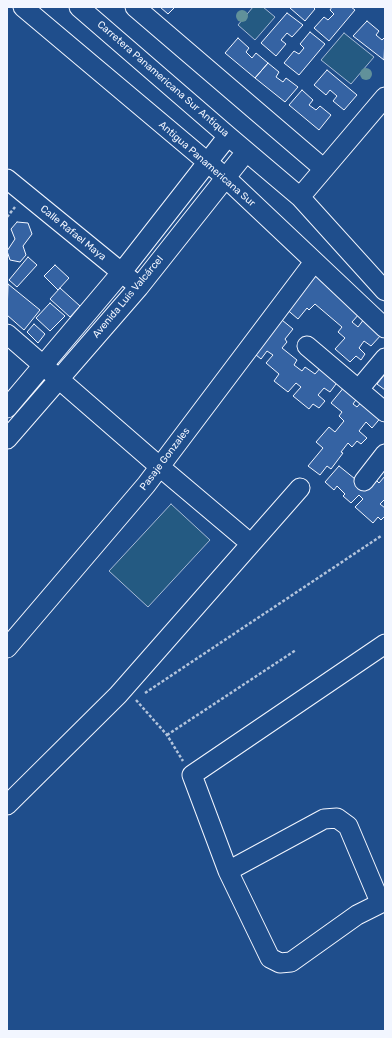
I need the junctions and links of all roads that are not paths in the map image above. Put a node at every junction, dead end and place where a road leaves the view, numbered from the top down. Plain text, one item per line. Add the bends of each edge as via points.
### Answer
1 (23, 7) edge
2 (80, 7) edge
3 (135, 7) edge
4 (385, 97) edge
5 (228, 136) junction
6 (246, 152) junction
7 (207, 162) junction
8 (324, 169) junction
9 (225, 177) junction
10 (7, 179) edge
11 (300, 196) junction
12 (314, 262) junction
13 (121, 273) junction
14 (139, 287) junction
15 (385, 291) edge
16 (385, 328) edge
17 (7, 334) edge
18 (307, 346) dead end
19 (385, 358) edge
20 (42, 365) junction
21 (58, 378) junction
22 (358, 389) junction
23 (7, 408) edge
24 (385, 412) edge
25 (7, 440) edge
26 (385, 454) edge
27 (160, 467) junction
28 (364, 481) dead end
29 (300, 488) dead end
30 (250, 543) junction
31 (385, 644) edge
32 (7, 648) edge
33 (7, 805) edge
34 (228, 871) junction
35 (382, 902) edge

1 - 7 street, Antigua Panamericana Sur
2 - 5 street, Carretera Panamericana Sur Antiqua
3 - 8 street
4 - 8 street
5 - 6 street, Carretera Panamericana Sur Antiqua
5 - 7 street, Avenida Luis Valcárcel
6 - 9 street, Avenida Luis Valcárcel
6 - 11 street, Carretera Panamericana Sur Antiqua
7 - 9 street, Antigua Panamericana Sur
7 - 13 street, Avenida Luis Valcárcel
8 - 11 street
9 - 12 street, Antigua Panamericana Sur
9 - 14 street, Avenida Luis Valcárcel
10 - 13 street, Calle Rafael Maya
11 - 15 street, Carretera Panamericana Sur Antiqua
12 - 16 street, Antigua Panamericana Sur
12 - 27 street, Pasaje Gonzales
13 - 14 street, Calle Rafael Maya
13 - 20 street, Avenida Luis Valcárcel
14 - 21 street, Avenida Luis Valcárcel
17 - 20 street
18 - 22 street
19 - 22 street
20 - 21 street
20 - 23 street, Avenida Luis Valcárcel
21 - 25 street, Avenida Luis Valcárcel
21 - 27 street
22 - 24 street
26 - 28 street
27 - 30 street
27 - 32 street, Pasaje Gonzales
29 - 30 street
30 - 33 street via 130,693
31 - 34 street via 192,775
34 - 35 street via 324,819 337,818 348,826
34 - 35 street via 270,958 280,963 291,962 357,915

